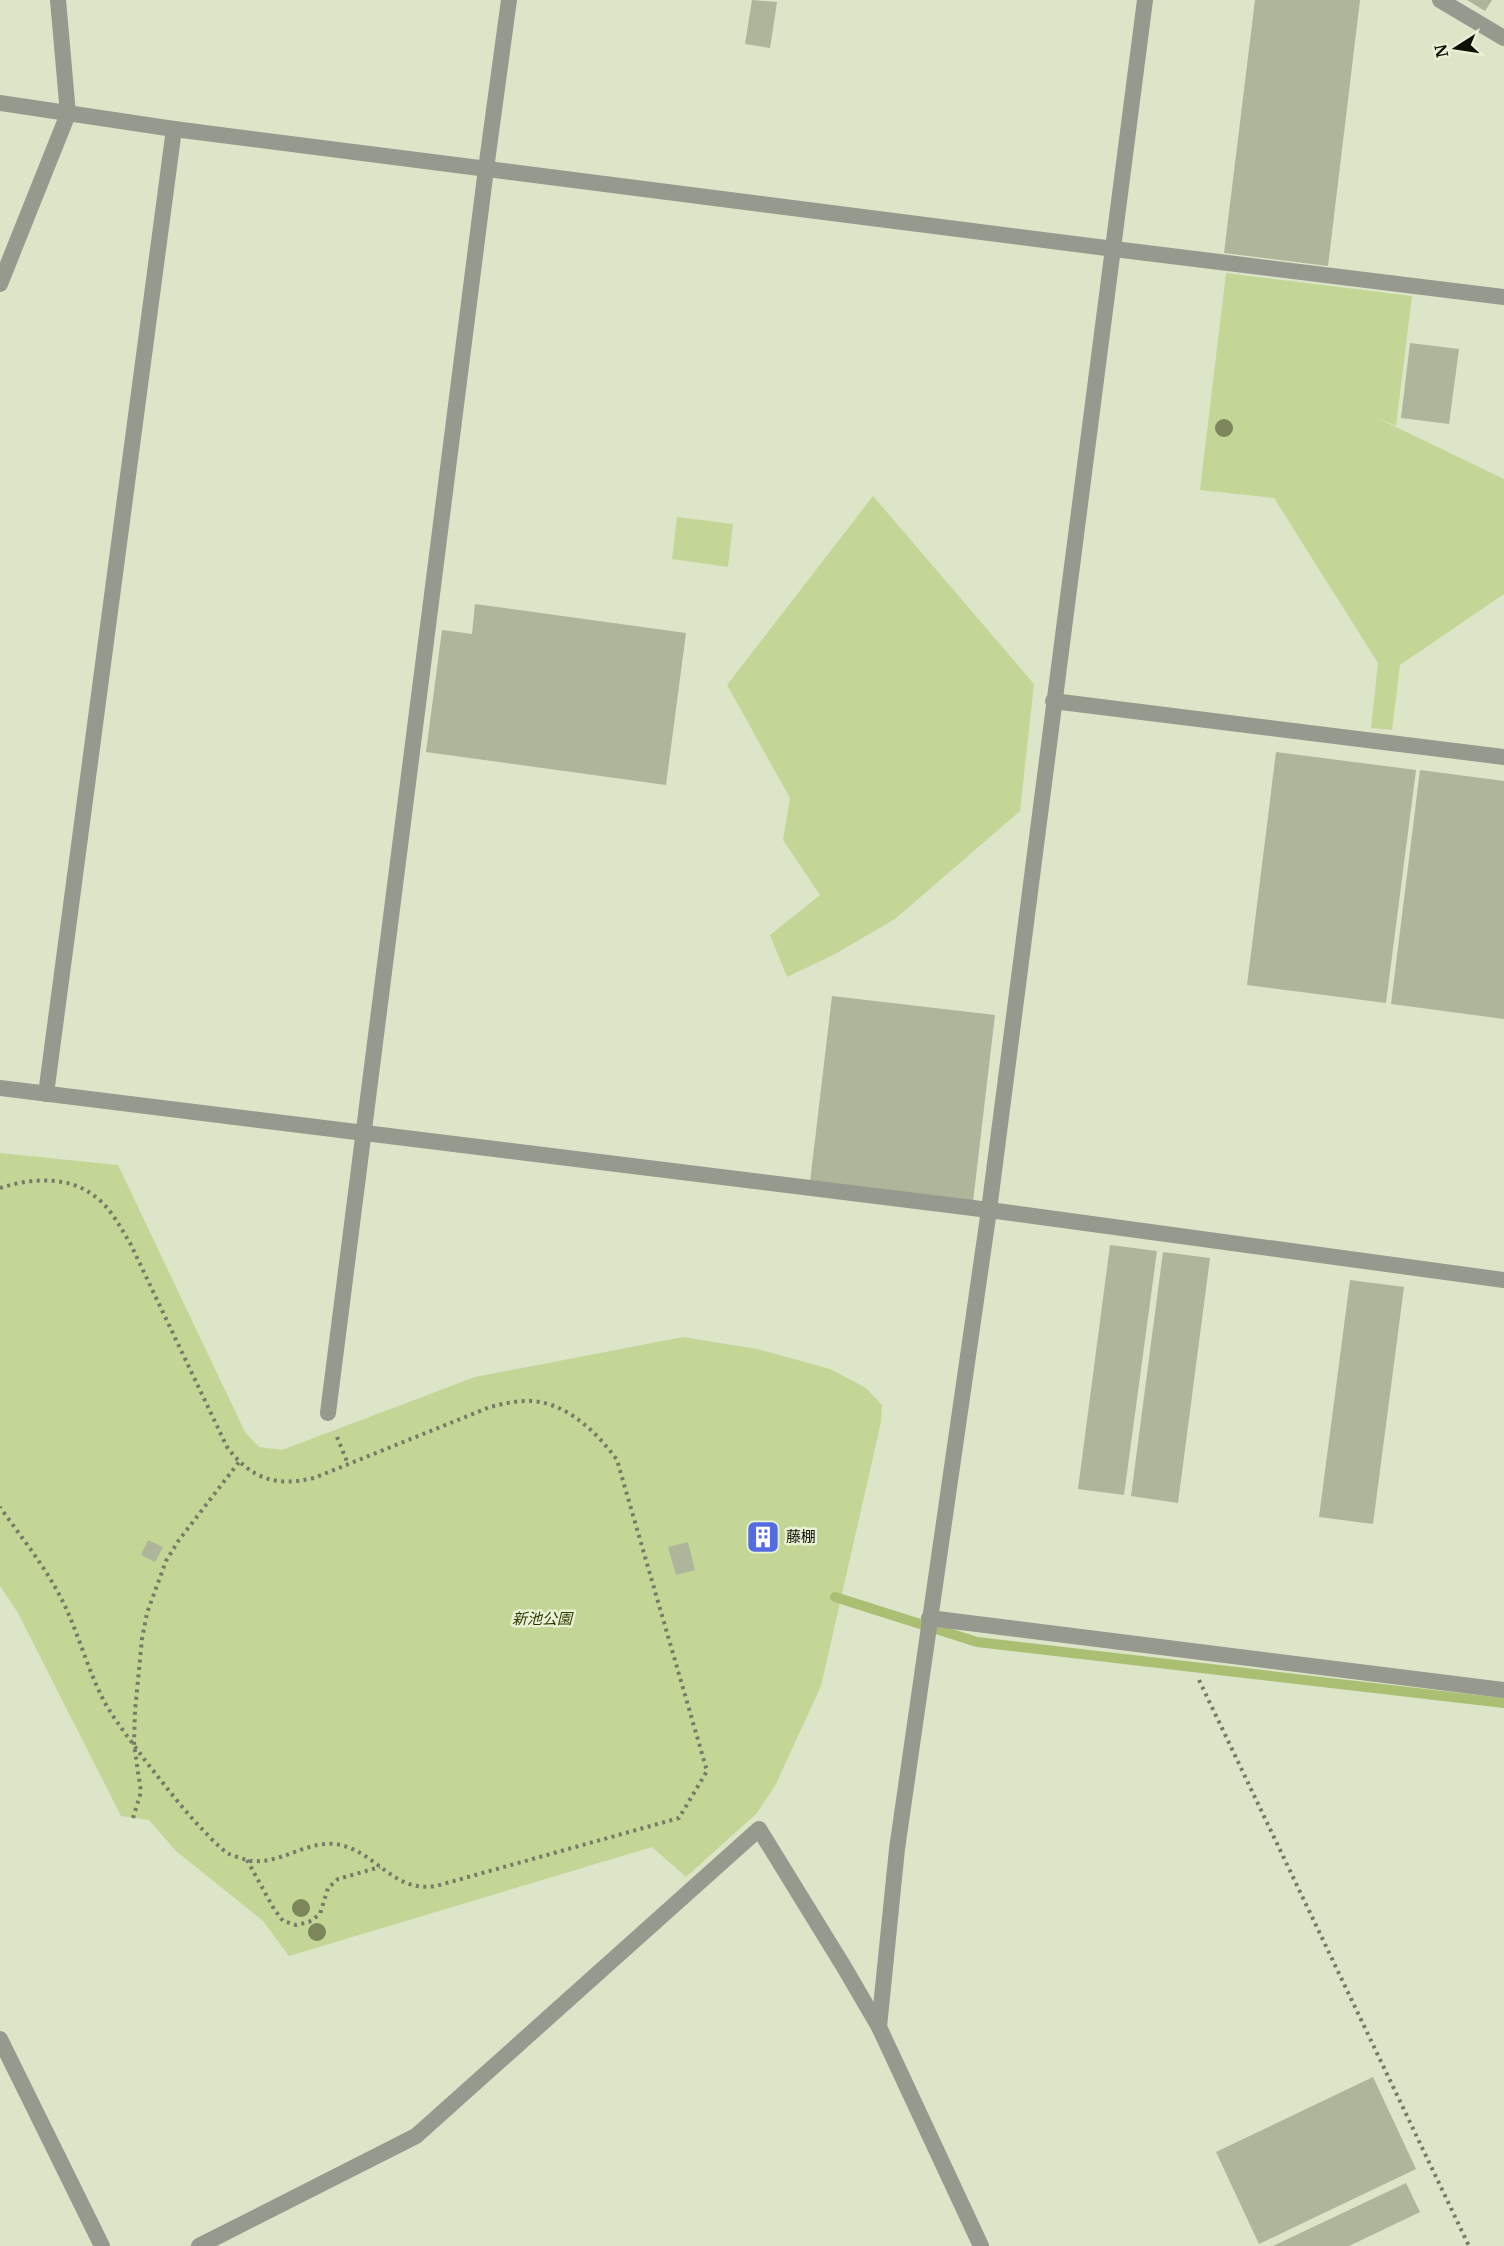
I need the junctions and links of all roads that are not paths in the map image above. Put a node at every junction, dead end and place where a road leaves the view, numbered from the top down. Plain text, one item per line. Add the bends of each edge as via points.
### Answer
1 (58, 0) edge
2 (509, 0) edge
3 (1145, 0) edge
4 (1440, 0) edge
5 (1504, 38) edge
6 (0, 103) edge
7 (68, 114) junction
8 (174, 129) junction
9 (486, 170) junction
10 (1114, 249) junction
11 (0, 284) edge
12 (1504, 297) edge
13 (1053, 701) junction
14 (1504, 757) edge
15 (0, 1088) edge
16 (46, 1094) junction
17 (363, 1133) junction
18 (989, 1210) junction
19 (1504, 1280) edge
20 (328, 1413) dead end
21 (929, 1618) junction
22 (1504, 1690) edge
23 (879, 2028) junction
24 (0, 2039) edge
25 (102, 2246) edge
26 (199, 2246) edge
27 (981, 2246) edge

1 - 7 street
2 - 9 street
3 - 10 street
4 - 5 street
6 - 7 street
7 - 8 street
7 - 11 street
8 - 9 street
8 - 16 street
9 - 10 street
9 - 17 street
10 - 12 street
10 - 13 street
13 - 14 street
13 - 18 street
15 - 16 street
16 - 17 street
17 - 18 street
17 - 20 street
18 - 19 street
18 - 21 street
21 - 22 street
21 - 23 street via 897,1849
23 - 26 street via 759,1829 416,2136
23 - 27 street
24 - 25 street

